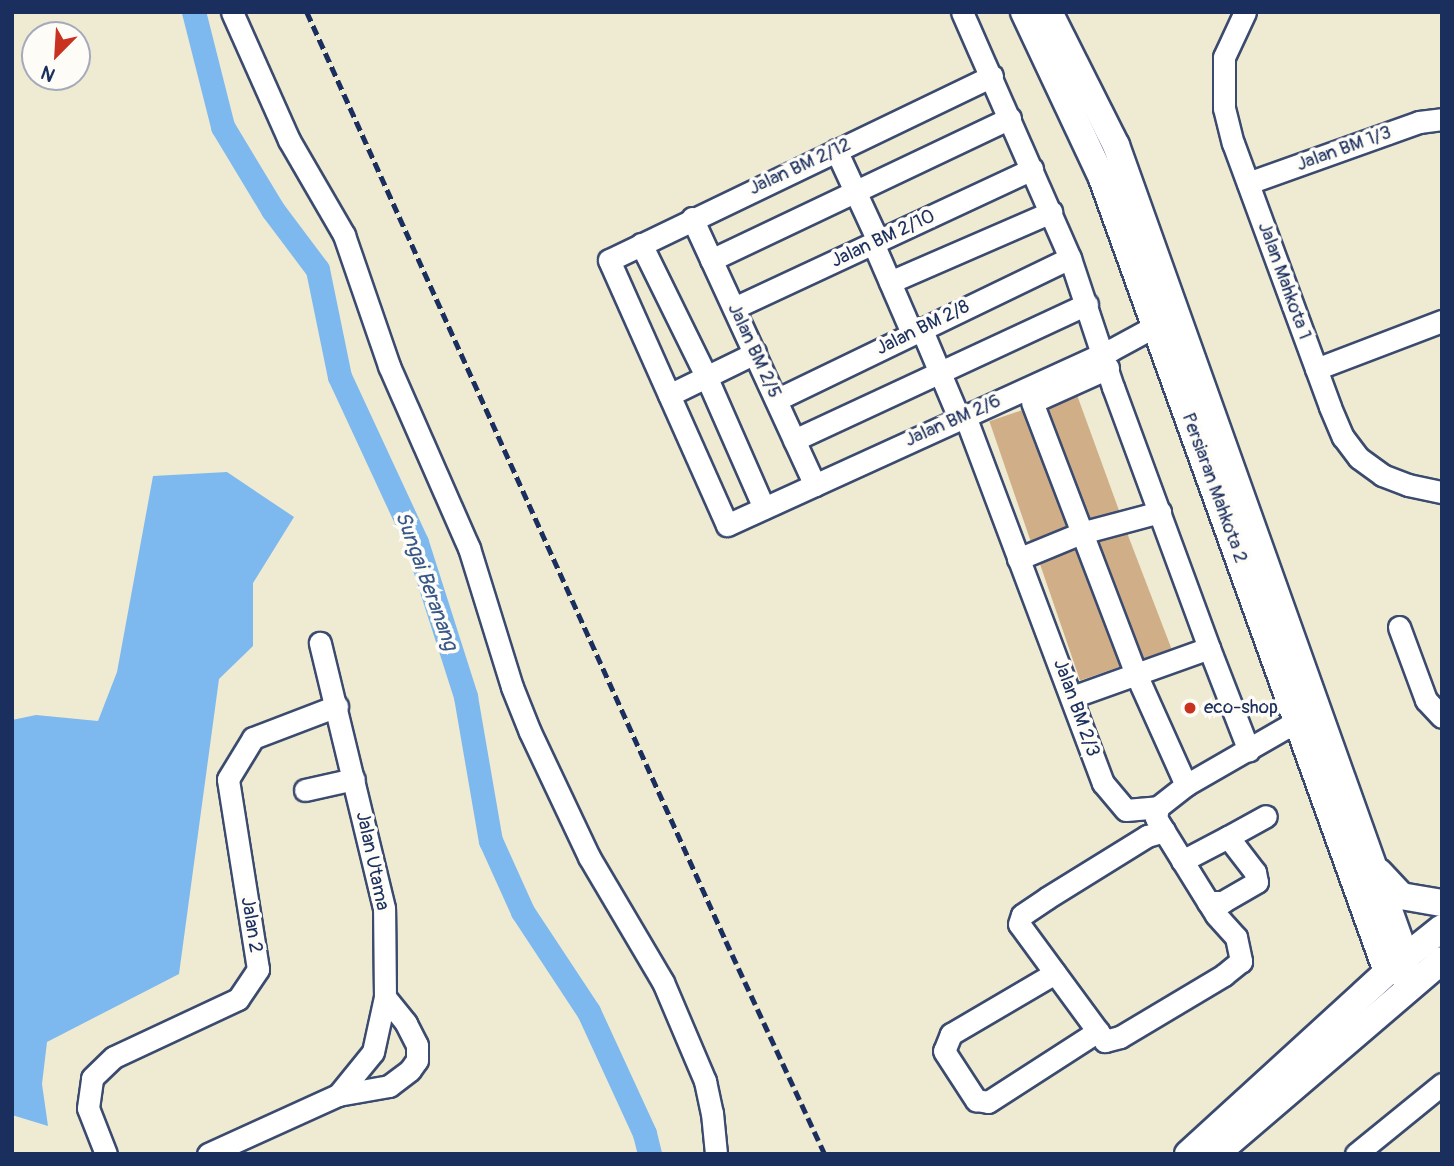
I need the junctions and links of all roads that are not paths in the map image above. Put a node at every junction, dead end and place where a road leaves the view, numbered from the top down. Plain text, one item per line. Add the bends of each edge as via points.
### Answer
1 (232, 12) edge
2 (962, 12) edge
3 (1024, 12) edge
4 (1049, 12) edge
5 (1245, 12) edge
6 (992, 76) junction
7 (1010, 118) junction
8 (1442, 119) edge
9 (835, 150) junction
10 (1032, 169) junction
11 (1248, 183) junction
12 (855, 191) junction
13 (1051, 212) junction
14 (692, 218) junction
15 (875, 242) junction
16 (641, 244) junction
17 (1070, 258) junction
18 (711, 260) junction
19 (890, 282) junction
20 (1087, 304) junction
21 (734, 308) junction
22 (1166, 319) junction
23 (1442, 321) edge
24 (916, 331) junction
25 (755, 353) junction
26 (1106, 361) junction
27 (1316, 369) junction
28 (940, 372) junction
29 (706, 376) junction
30 (669, 395) junction
31 (776, 400) junction
32 (1032, 402) junction
33 (965, 421) junction
34 (794, 439) junction
35 (815, 485) junction
36 (1442, 492) edge
37 (764, 508) junction
38 (1160, 512) junction
39 (1081, 533) junction
40 (1018, 559) junction
41 (1399, 627) dead end
42 (320, 643) dead end
43 (1209, 648) junction
44 (1136, 674) junction
45 (1072, 697) junction
46 (337, 706) junction
47 (1442, 717) edge
48 (1299, 720) junction
49 (1249, 751) junction
50 (354, 779) junction
51 (1186, 785) junction
52 (305, 790) dead end
53 (1158, 807) junction
54 (1266, 816) dead end
55 (1164, 831) junction
56 (1228, 837) junction
57 (1182, 861) junction
58 (1373, 865) junction
59 (1208, 902) junction
60 (1442, 903) edge
61 (1442, 928) edge
62 (1376, 941) junction
63 (1442, 948) edge
64 (1442, 960) edge
65 (1399, 970) junction
66 (1055, 973) junction
67 (384, 997) junction
68 (1343, 1012) junction
69 (1097, 1031) junction
70 (1442, 1084) edge
71 (338, 1095) junction
72 (1284, 1096) junction
73 (217, 1152) edge
74 (106, 1154) edge
75 (716, 1154) edge
76 (1188, 1154) edge
77 (1216, 1154) edge
78 (1356, 1154) edge

1 - 75 street via 289,140 344,235 389,366 469,548 530,732 589,857 663,982 705,1082
2 - 6 street
3 - 22 main road, Persiaran Mahkota 2
4 - 22 main road, Persiaran Mahkota 2 via 1115,145
5 - 11 street, Jalan Mahkota 1 via 1224,57 1222,81 1224,108
6 - 7 street
6 - 9 street, Jalan BM 2/12
7 - 10 street
7 - 12 street
8 - 11 street, Jalan BM 1/3 via 1419,122
9 - 12 street, Jalan BM 2/3
9 - 14 street, Jalan BM 2/12
10 - 13 street
10 - 15 street, Jalan BM 2/10
11 - 27 street, Jalan Mahkota 1
12 - 15 street, Jalan BM 2/3
12 - 18 street
13 - 17 street
13 - 19 street
14 - 16 street, Jalan BM 2/12
14 - 18 street, Jalan BM 2/5
15 - 19 street, Jalan BM 2/3
15 - 21 street, Jalan BM 2/10
16 - 29 street
16 - 30 street, Jalan BM 2/12 via 609,260
17 - 20 street
17 - 24 street, Jalan BM 2/8
18 - 21 street, Jalan BM 2/5
19 - 24 street, Jalan BM 2/3
20 - 26 street
20 - 28 street
21 - 25 street, Jalan BM 2/5
22 - 26 street, Jalan BM 2/6
22 - 48 main road, Persiaran Mahkota 2
22 - 58 main road, Persiaran Mahkota 2
23 - 27 street
24 - 28 street, Jalan BM 2/3
24 - 31 street, Jalan BM 2/8
25 - 29 street
25 - 31 street, Jalan BM 2/5
26 - 32 street
26 - 33 street, Jalan BM 2/6
26 - 38 street
27 - 36 street, Jalan Mahkota 1 via 1343,436 1359,458 1382,475
28 - 33 street, Jalan BM 2/3
28 - 34 street
29 - 30 street
29 - 37 street
30 - 37 street, Jalan BM 2/6 via 727,525
31 - 34 street, Jalan BM 2/5
32 - 33 street
32 - 39 street
33 - 35 street, Jalan BM 2/6
33 - 40 street, Jalan BM 2/3
34 - 35 street, Jalan BM 2/5
35 - 37 street, Jalan BM 2/6
38 - 39 street
38 - 43 street
39 - 40 street
39 - 44 street
40 - 45 street, Jalan BM 2/3
41 - 47 street via 1426,700
42 - 46 street, Jalan Utama
43 - 44 street
43 - 49 street
44 - 45 street
44 - 51 street
45 - 53 street, Jalan BM 2/3 via 1103,783 1126,810
46 - 50 street, Jalan Utama
46 - 74 street, Jalan 2 via 253,738 228,779 258,969 238,999 114,1057 92,1078 88,1108
48 - 49 street
48 - 62 main road, Persiaran Mahkota 2
49 - 51 street
50 - 52 street
50 - 67 street, Jalan Utama via 384,908
51 - 53 street
53 - 55 street via 1156,818
54 - 56 street
55 - 57 street
55 - 66 street via 1147,836 1022,915 1018,924
56 - 57 street
56 - 59 street via 1255,872 1257,882 1223,902
57 - 59 street
58 - 60 main road via 1401,896
58 - 65 main road, Persiaran Mahkota 2
59 - 69 street via 1236,937 1241,961 1120,1037 1105,1041
61 - 65 main road
62 - 65 main road, Persiaran Mahkota 2
62 - 68 main road
63 - 65 main road
64 - 72 main road
65 - 68 main road
65 - 72 main road
66 - 69 street
66 - 69 street via 951,1034 944,1051 976,1100 988,1102
67 - 71 street, Jalan Utama via 373,1052
67 - 71 street via 406,1023 417,1045 417,1060 389,1086
68 - 76 main road
70 - 78 street
71 - 73 street, Jalan Utama
72 - 77 main road

